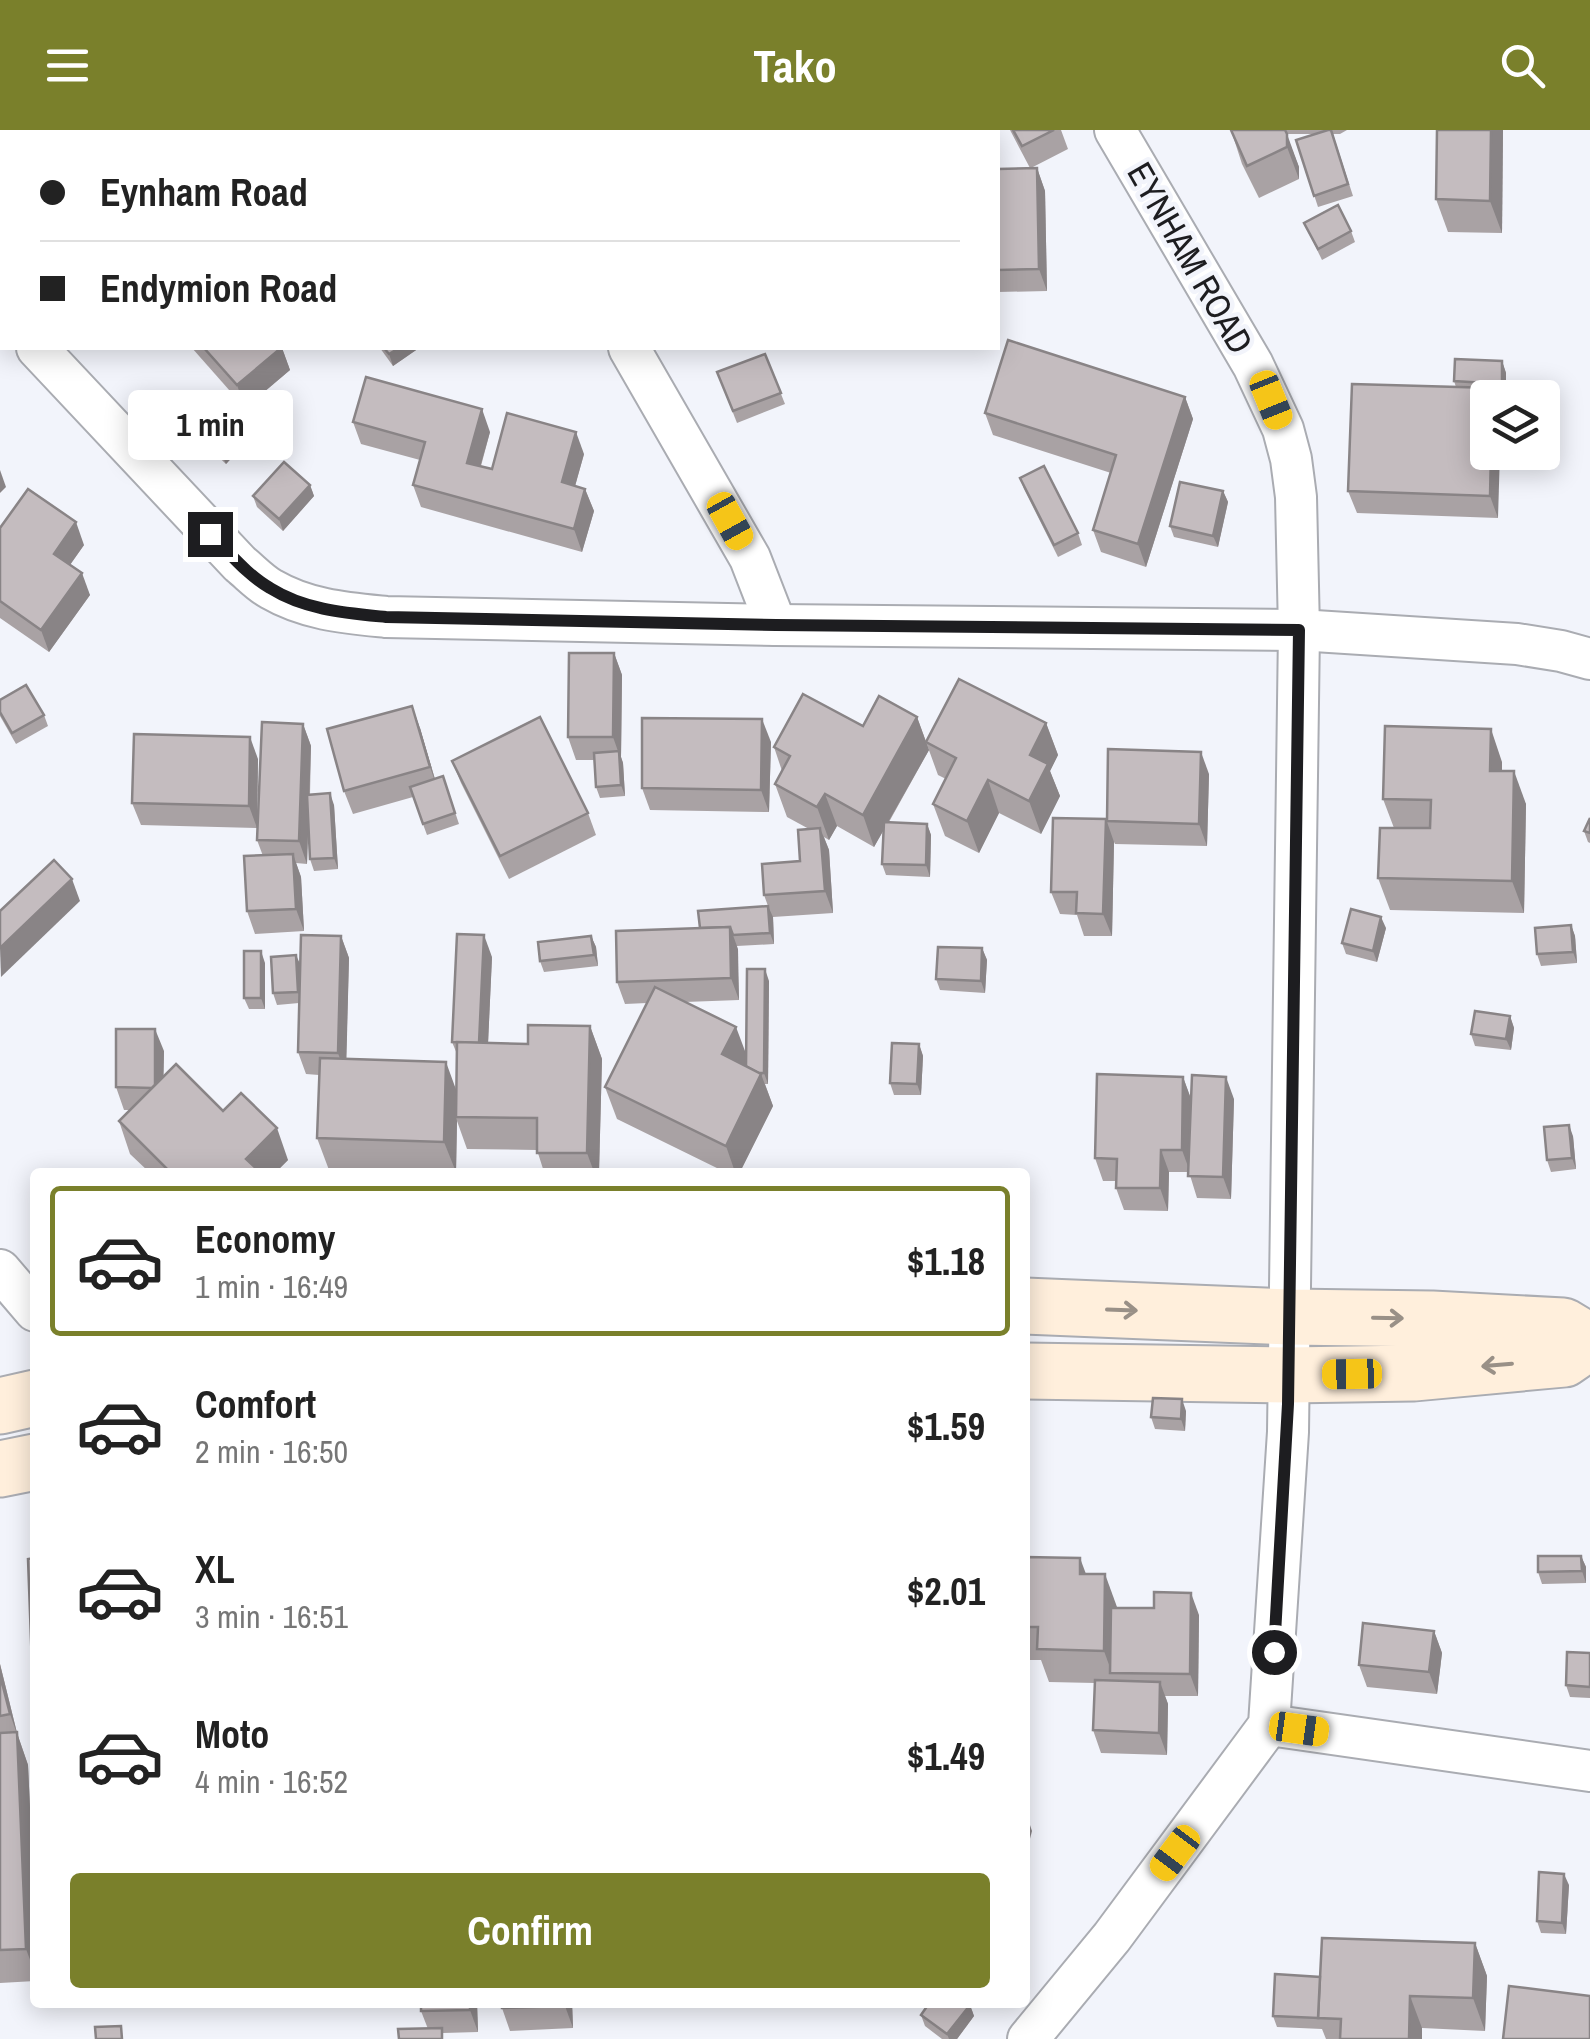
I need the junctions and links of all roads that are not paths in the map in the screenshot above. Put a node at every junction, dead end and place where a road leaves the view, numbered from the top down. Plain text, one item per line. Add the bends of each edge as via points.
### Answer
1 (1115, 130) edge
2 (39, 350) edge
3 (630, 350) edge
4 (776, 625) junction
5 (1299, 630) junction
6 (1590, 659) edge
7 (0, 1270) edge
8 (30, 1306) edge
9 (1030, 1306) edge
10 (1290, 1317) junction
11 (1589, 1342) edge
12 (1030, 1371) edge
13 (1289, 1375) junction
14 (30, 1399) edge
15 (0, 1406) edge
16 (30, 1463) edge
17 (0, 1469) edge
18 (1270, 1725) junction
19 (1590, 1771) edge
20 (1028, 2039) edge

1 - 5 street, EYNHAM ROAD via 1253,365 1283,430 1296,497
2 - 4 street via 240,564 307,606 386,617
3 - 4 street via 750,558
4 - 5 street
5 - 6 street via 1516,644
5 - 10 street, EYNHAM ROAD
7 - 8 street
9 -> 10 main road
10 -> 11 main road via 1562,1326
10 - 13 street, EYNHAM ROAD
11 -> 13 main road via 1564,1359 1414,1373
12 - 13 main road
13 - 18 street, EYNHAM ROAD
14 - 15 main road
16 - 17 main road
18 - 19 street
18 - 20 street

